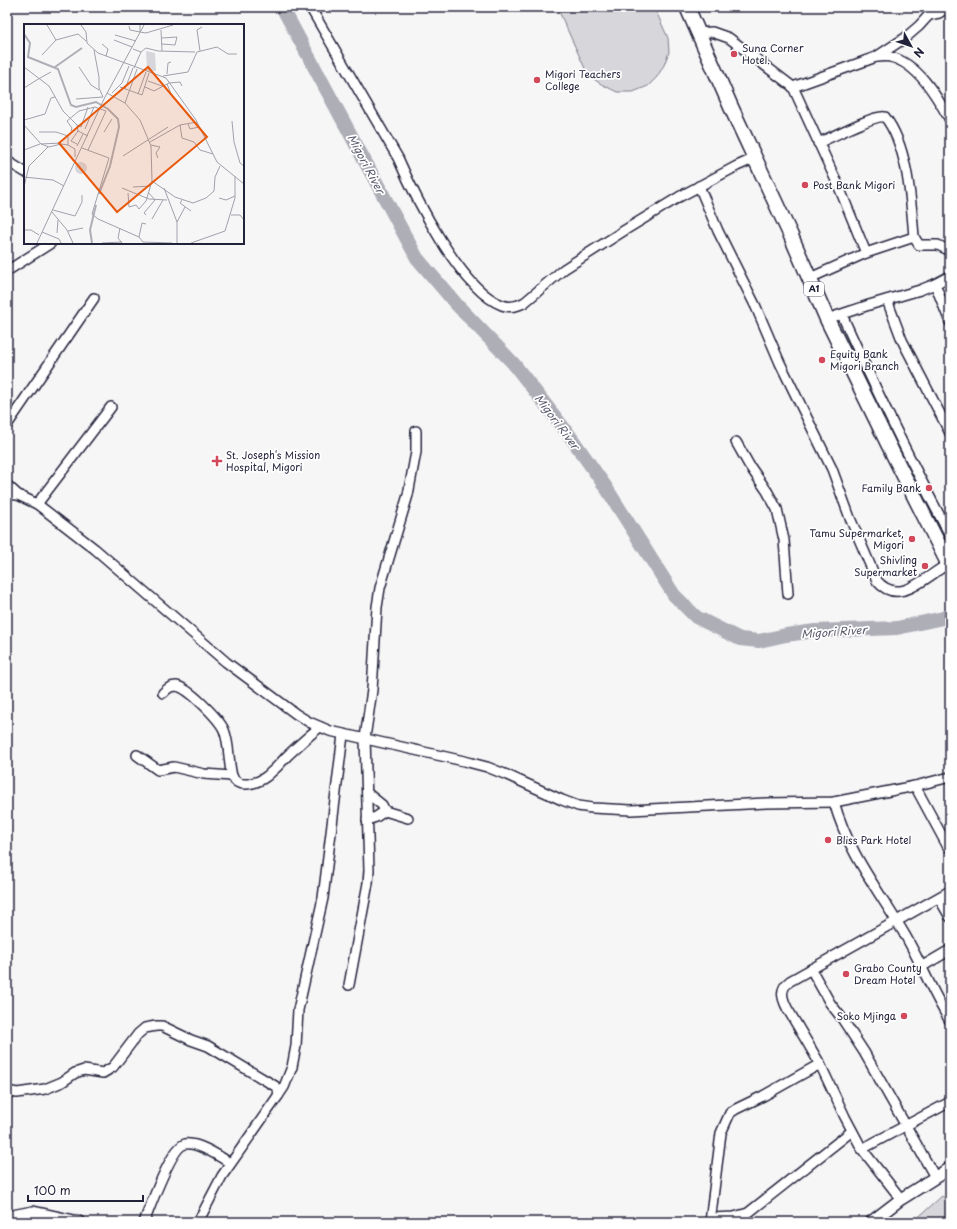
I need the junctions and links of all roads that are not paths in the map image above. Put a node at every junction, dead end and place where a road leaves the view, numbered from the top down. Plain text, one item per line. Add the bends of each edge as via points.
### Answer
1 (310, 7) edge
2 (686, 7) edge
3 (948, 7) edge
4 (930, 11) edge
5 (698, 33) junction
6 (876, 57) junction
7 (792, 87) junction
8 (950, 120) edge
9 (818, 143) junction
10 (755, 158) junction
11 (7, 160) edge
12 (24, 171) edge
13 (699, 186) junction
14 (914, 237) junction
15 (49, 244) edge
16 (950, 251) edge
17 (866, 253) junction
18 (7, 271) edge
19 (950, 276) edge
20 (810, 278) junction
21 (935, 284) junction
22 (94, 298) dead end
23 (887, 300) junction
24 (842, 315) junction
25 (827, 319) junction
26 (950, 322) edge
27 (111, 407) dead end
28 (7, 425) edge
29 (416, 431) dead end
30 (950, 433) edge
31 (736, 442) dead end
32 (7, 485) edge
33 (7, 494) edge
34 (18, 495) junction
35 (37, 504) junction
36 (950, 535) edge
37 (949, 565) edge
38 (788, 594) dead end
39 (163, 693) dead end
40 (320, 727) junction
41 (343, 735) junction
42 (365, 738) junction
43 (137, 755) dead end
44 (232, 776) junction
45 (950, 777) edge
46 (915, 786) junction
47 (367, 793) junction
48 (834, 802) junction
49 (385, 811) junction
50 (408, 818) dead end
51 (367, 820) junction
52 (948, 847) dead end
53 (950, 891) edge
54 (939, 898) junction
55 (950, 917) edge
56 (896, 921) junction
57 (950, 950) edge
58 (921, 967) junction
59 (811, 969) junction
60 (349, 985) dead end
61 (950, 1022) edge
62 (820, 1064) junction
63 (7, 1091) edge
64 (278, 1096) junction
65 (950, 1102) edge
66 (906, 1125) junction
67 (852, 1131) junction
68 (862, 1149) junction
69 (230, 1163) junction
70 (950, 1168) edge
71 (935, 1177) junction
72 (901, 1199) junction
73 (7, 1217) edge
74 (710, 1220) edge
75 (79, 1222) edge
76 (144, 1222) edge
77 (198, 1222) edge
78 (871, 1222) edge

1 - 13 street via 398,158 429,221 476,286 503,305 518,306 525,302 579,259
2 - 5 highway, A1
3 - 4 street via 939,13
4 - 6 street via 906,38
5 - 7 street via 712,32 730,38
5 - 10 highway, A1
6 - 7 street
6 - 8 street via 889,57 902,62 921,76
7 - 9 street
9 - 14 street via 866,122 885,117 896,137 905,164
9 - 17 street
10 - 13 street
10 - 20 highway, A1
11 - 12 street
13 - 37 street via 832,469 877,581 888,591 900,591
14 - 16 street via 919,245 938,245
14 - 17 street
15 - 18 street
17 - 20 street
19 - 21 street
20 - 25 highway, A1
21 - 23 street
21 - 26 street
22 - 28 street
23 - 24 street
23 - 30 street via 902,340
24 - 25 street
24 - 36 street via 915,469
25 - 37 highway, A1
27 - 35 street
29 - 42 street via 416,452 408,495 380,588
31 - 38 street via 777,509 784,540
32 - 34 street
33 - 34 street
34 - 35 street
35 - 40 street via 95,549 226,662 296,714
39 - 44 street via 169,687 181,687 221,724
40 - 41 street
40 - 44 street via 259,781 246,784 236,782
41 - 42 street
41 - 64 street via 323,898 298,1010 292,1067
42 - 47 street
42 - 48 street via 487,767 562,800 592,808 631,810
43 - 44 street via 156,769 174,767 204,774
45 - 46 street
46 - 48 street
46 - 52 street
47 - 49 street via 382,805
47 - 51 street
48 - 56 street via 848,843
49 - 50 street
49 - 51 street
51 - 60 street via 368,883
53 - 54 street
54 - 55 street
54 - 56 street
56 - 58 street
56 - 59 street
57 - 58 street
58 - 61 street
59 - 62 street via 787,984 782,995
59 - 66 street via 830,1003 864,1052
62 - 67 street
62 - 74 street via 730,1113 721,1133
63 - 64 street via 34,1092 54,1086 80,1071 108,1071 145,1028 162,1026 208,1046 275,1086 279,1090
64 - 69 street
65 - 66 street
66 - 68 street
66 - 71 street
67 - 68 street
67 - 74 street via 748,1213
68 - 72 street
69 - 76 street via 194,1145 181,1145 158,1186
69 - 77 street
70 - 71 street
71 - 72 street
72 - 78 street
73 - 75 street via 33,1212

